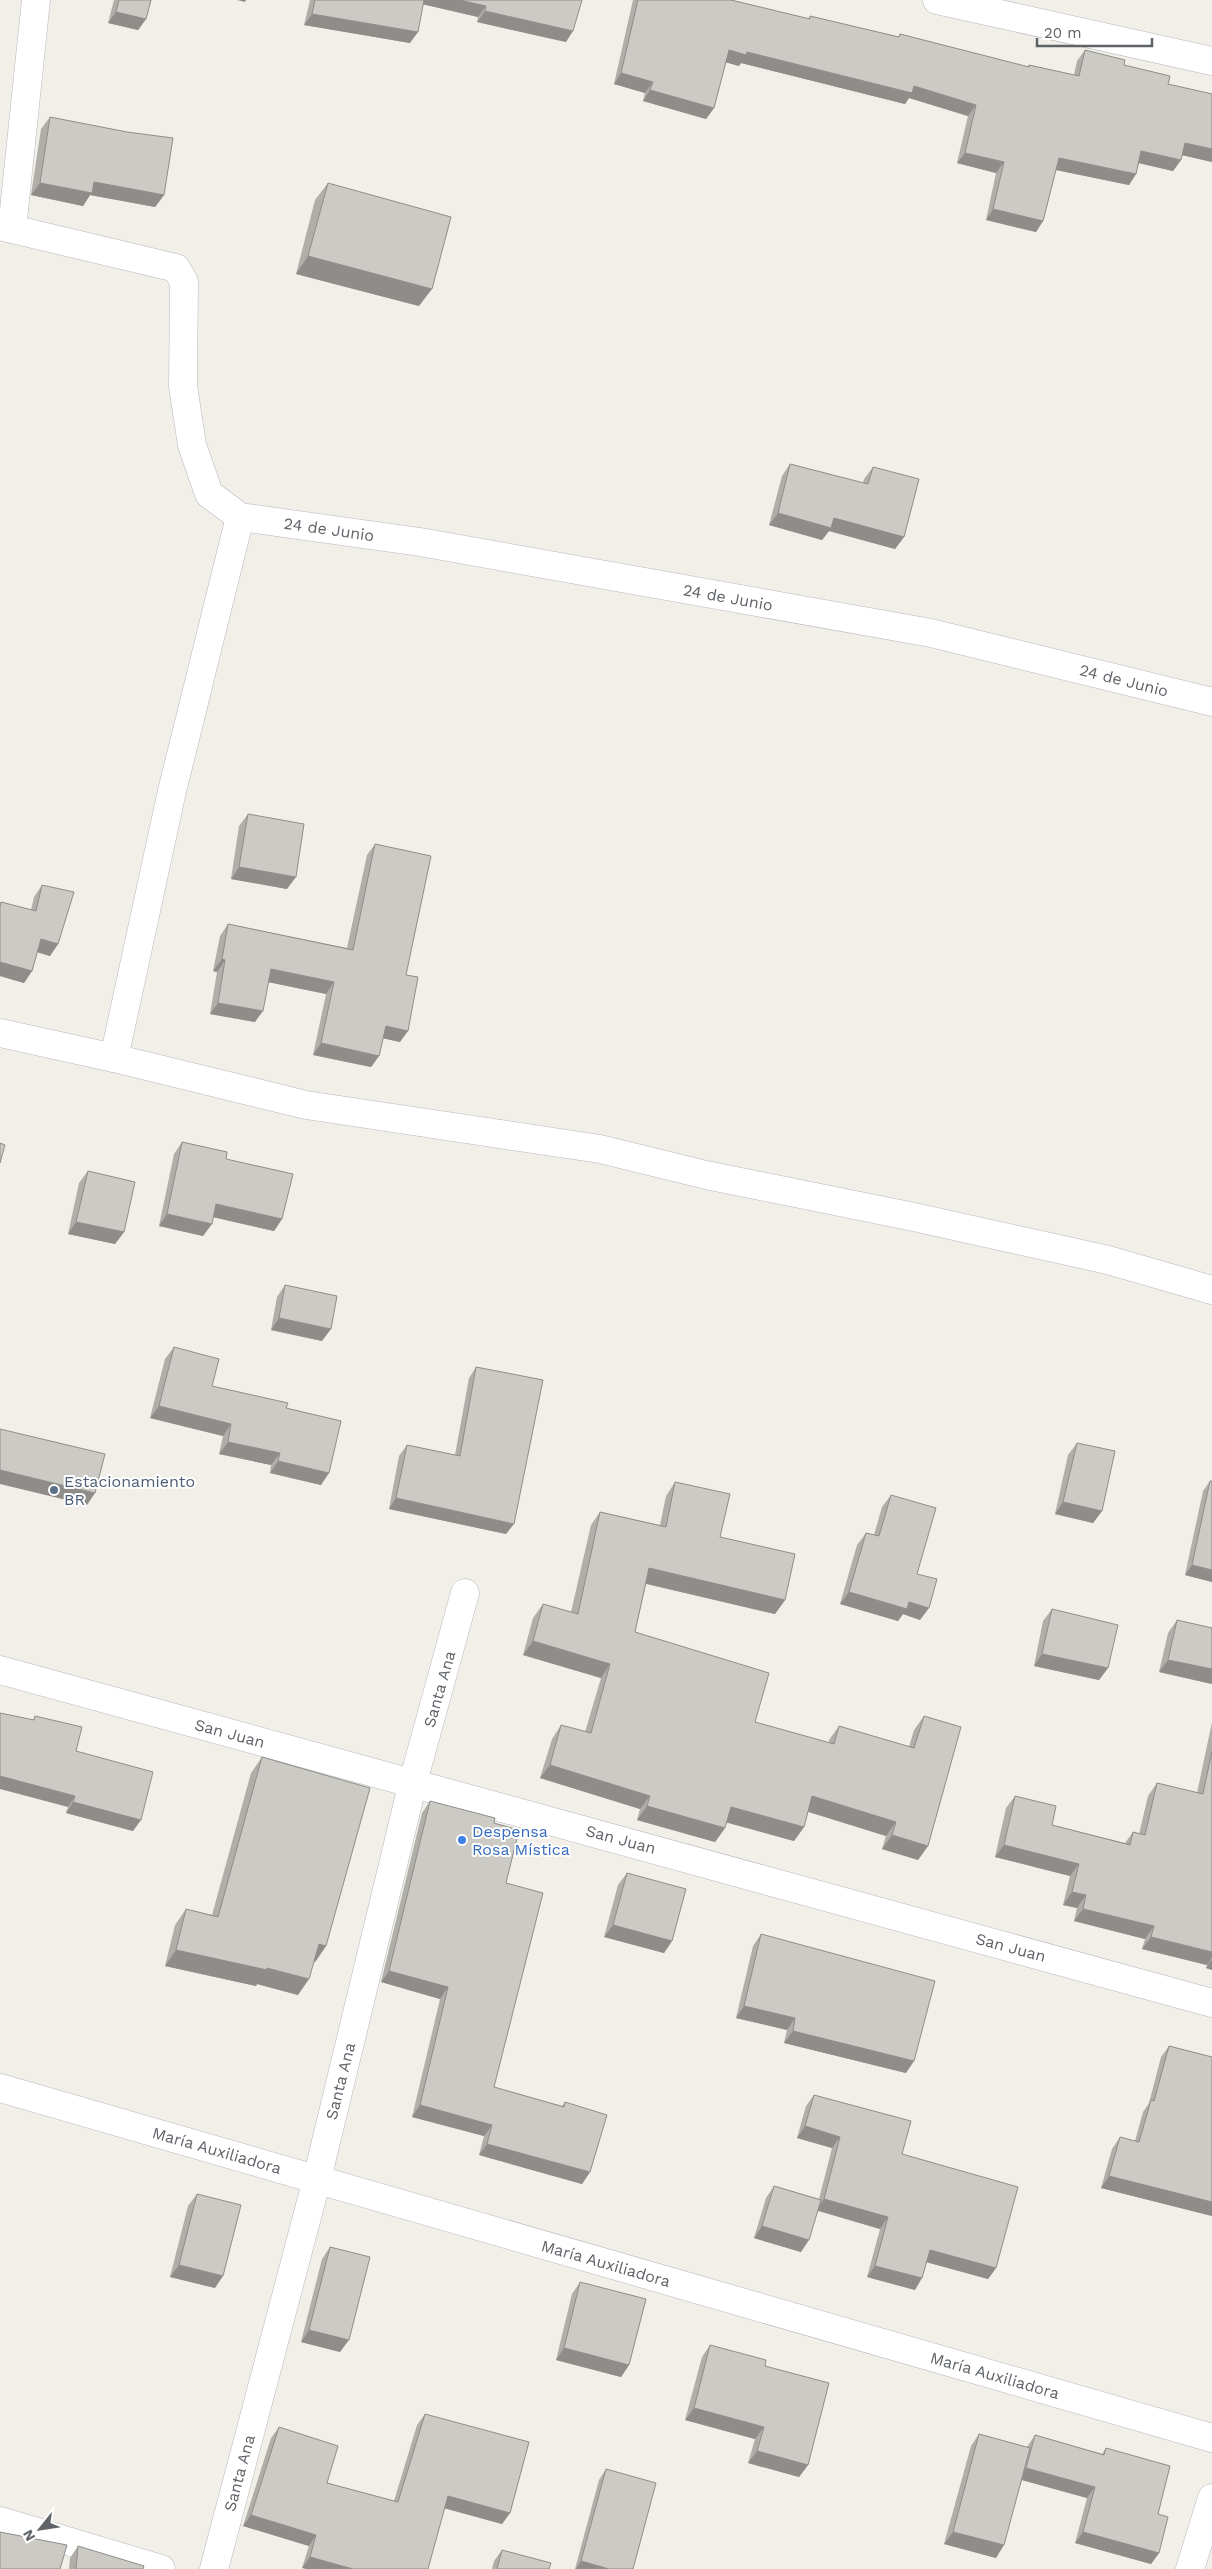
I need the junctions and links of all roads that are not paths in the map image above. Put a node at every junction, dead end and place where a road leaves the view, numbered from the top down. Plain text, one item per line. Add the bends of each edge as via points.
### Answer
1 (36, 0) edge
2 (937, 0) edge
3 (1212, 61) edge
4 (6, 228) edge
5 (240, 517) junction
6 (1212, 702) edge
7 (0, 1033) edge
8 (114, 1058) junction
9 (1212, 1290) edge
10 (465, 1593) dead end
11 (0, 1670) edge
12 (413, 1782) junction
13 (1212, 2003) edge
14 (0, 2088) edge
15 (317, 2179) junction
16 (1212, 2438) edge
17 (1212, 2498) edge
18 (0, 2521) edge
19 (162, 2569) edge
20 (214, 2569) edge
21 (1190, 2569) edge

1 - 4 street
2 - 3 street
4 - 5 street via 176,268 184,282 183,386 192,445 209,494
5 - 6 street, 24 de Junio via 420,542 931,633
5 - 8 street via 172,791
7 - 8 street
8 - 9 street via 306,1105 600,1149 1108,1260
10 - 12 street, Santa Ana
11 - 12 street, San Juan
12 - 13 street, San Juan
12 - 15 street, Santa Ana
14 - 15 street, María Auxiliadora
15 - 16 street, María Auxiliadora
15 - 20 street, Santa Ana
17 - 21 street
18 - 19 street

